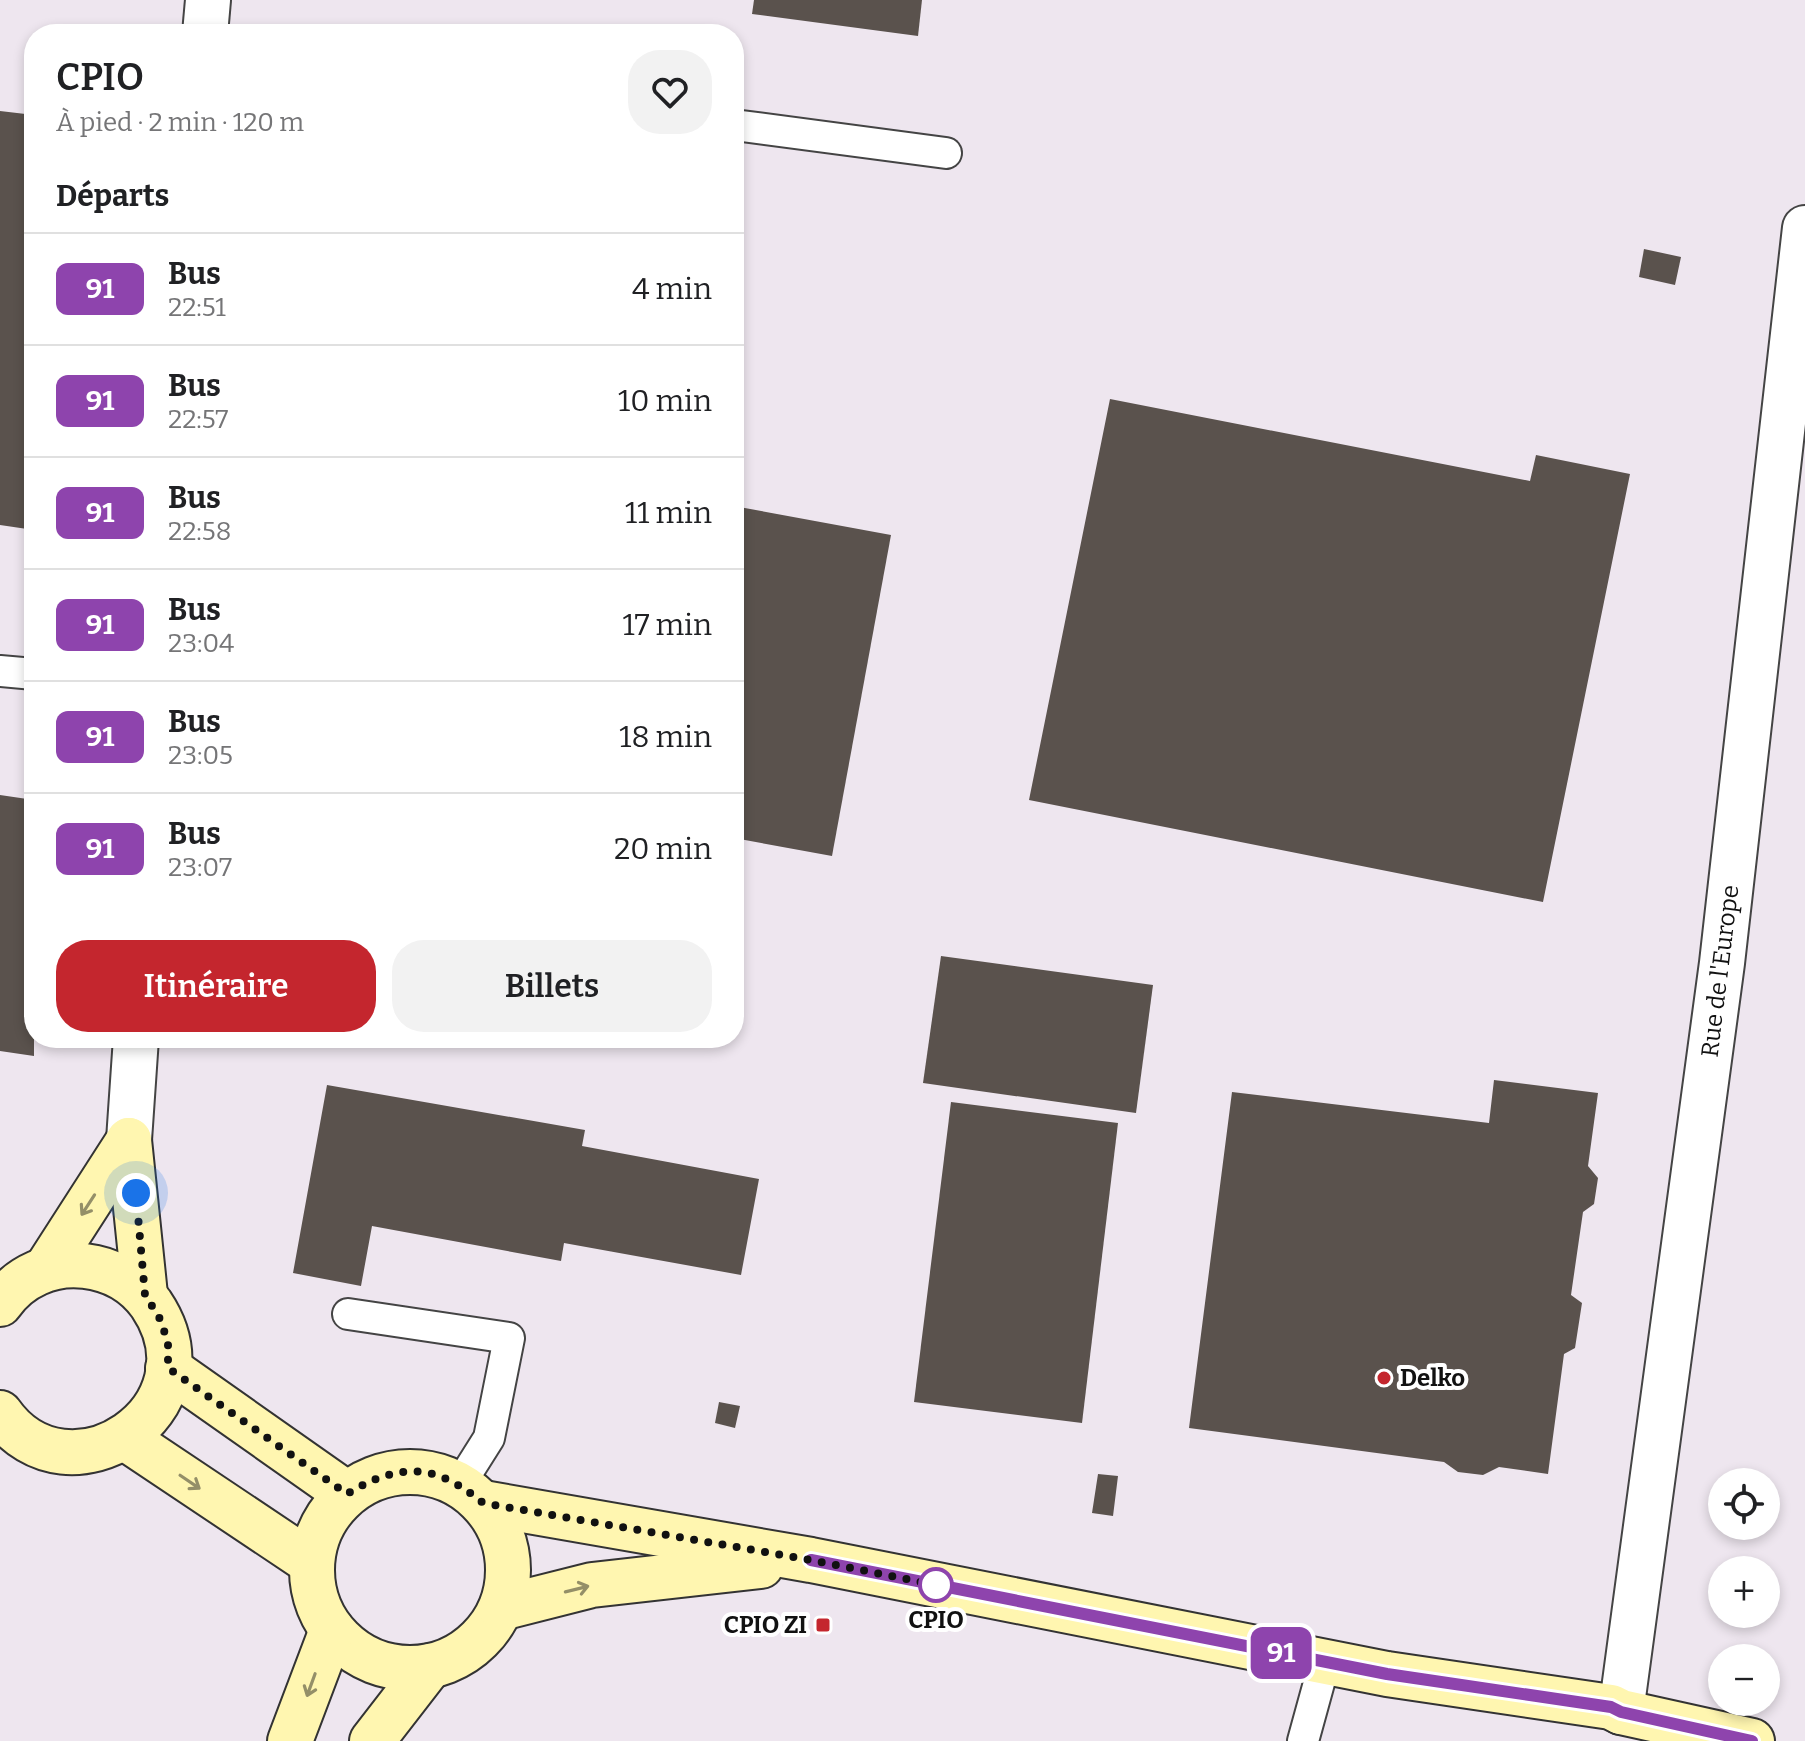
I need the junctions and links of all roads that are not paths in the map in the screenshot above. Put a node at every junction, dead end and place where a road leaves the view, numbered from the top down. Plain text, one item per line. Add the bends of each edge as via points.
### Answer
1 (208, 0) edge
2 (206, 24) edge
3 (744, 126) edge
4 (946, 153) dead end
5 (1805, 228) edge
6 (1793, 434) edge
7 (0, 671) edge
8 (24, 673) edge
9 (135, 1048) edge
10 (129, 1140) junction
11 (46, 1269) junction
12 (145, 1295) junction
13 (0, 1304) edge
14 (348, 1314) dead end
15 (168, 1368) junction
16 (2, 1418) edge
17 (125, 1438) junction
18 (347, 1494) junction
19 (471, 1494) junction
20 (811, 1560) junction
21 (312, 1563) junction
22 (501, 1608) junction
23 (332, 1630) junction
24 (1325, 1661) junction
25 (430, 1666) junction
26 (1621, 1712) junction
27 (290, 1741) edge
28 (372, 1741) edge
29 (1303, 1741) edge
30 (1752, 1741) edge

1 - 2 street
3 - 4 lane
5 - 6 street, Rue de l'Europe
6 - 26 street, Rue de l'Europe
7 - 8 lane
9 - 10 street
10 -> 11 main road
10 - 12 main road
11 - 12 main road via 99,1268 124,1278
11 - 13 main road via 23,1280
12 - 15 main road via 168,1342
14 - 19 lane via 509,1338 489,1438
15 - 17 main road via 162,1396
15 - 18 main road
16 - 17 main road via 32,1442 63,1452 95,1450
17 -> 21 main road
18 - 19 main road via 373,1478 401,1471 432,1473
18 - 21 main road via 317,1537
19 - 20 main road
19 - 22 main road via 499,1527 507,1553
22 -> 20 main road via 592,1585
20 - 24 main road
21 - 23 main road via 317,1598
22 - 25 main road via 484,1635 459,1655
23 - 25 main road via 375,1662 402,1668
23 -> 27 main road
24 - 26 main road
24 - 29 lane
25 - 28 main road
26 - 30 main road

